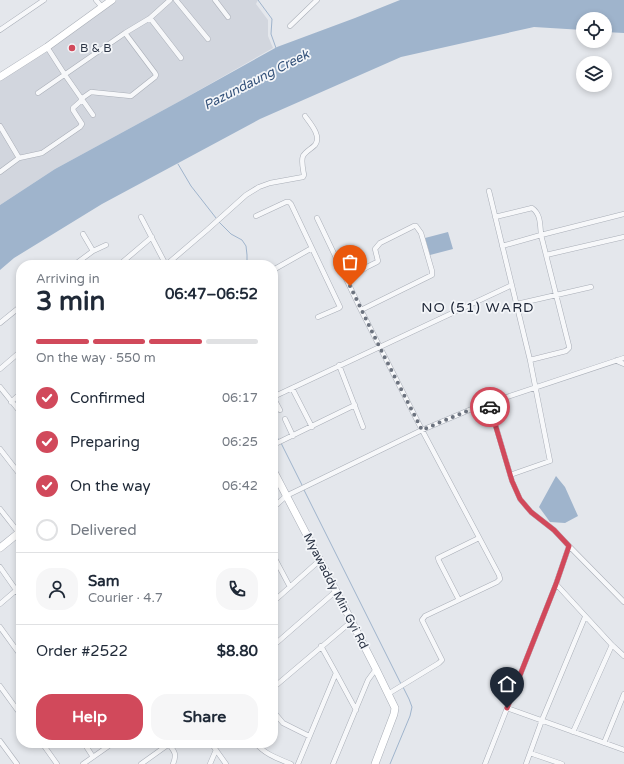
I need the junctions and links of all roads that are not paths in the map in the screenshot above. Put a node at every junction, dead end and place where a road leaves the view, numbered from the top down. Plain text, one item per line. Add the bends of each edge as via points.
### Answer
1 (44, 0) edge
2 (96, 0) edge
3 (112, 0) edge
4 (170, 0) edge
5 (176, 0) edge
6 (215, 0) edge
7 (317, 0) edge
8 (102, 7) junction
9 (228, 17) dead end
10 (150, 18) junction
11 (290, 26) dead end
12 (0, 30) edge
13 (125, 33) junction
14 (208, 39) dead end
15 (47, 47) junction
16 (181, 58) dead end
17 (1, 74) edge
18 (65, 75) junction
19 (38, 93) dead end
20 (82, 100) junction
21 (93, 115) dead end
22 (305, 116) dead end
23 (0, 126) edge
24 (19, 158) junction
25 (0, 172) edge
26 (489, 191) dead end
27 (624, 214) edge
28 (256, 216) dead end
29 (141, 217) dead end
30 (495, 217) junction
31 (317, 218) dead end
32 (83, 234) dead end
33 (541, 234) junction
34 (152, 237) junction
35 (624, 237) edge
36 (106, 245) dead end
37 (502, 246) junction
38 (312, 248) junction
39 (93, 251) junction
40 (546, 255) junction
41 (81, 260) edge
42 (125, 260) edge
43 (164, 260) edge
44 (172, 260) edge
45 (278, 267) edge
46 (347, 280) junction
47 (512, 284) junction
48 (591, 287) dead end
49 (556, 295) junction
50 (517, 304) junction
51 (16, 310) edge
52 (361, 310) junction
53 (318, 317) dead end
54 (0, 323) edge
55 (379, 346) junction
56 (16, 356) edge
57 (624, 358) edge
58 (530, 360) junction
59 (617, 360) junction
60 (624, 364) edge
61 (339, 366) junction
62 (0, 370) edge
63 (0, 387) edge
64 (536, 387) junction
65 (292, 388) junction
66 (278, 395) edge
67 (16, 398) edge
68 (12, 402) junction
69 (488, 403) junction
70 (355, 405) junction
71 (278, 406) edge
72 (16, 407) edge
73 (280, 410) dead end
74 (285, 419) dead end
75 (312, 426) junction
76 (363, 427) dead end
77 (422, 430) junction
78 (292, 436) junction
79 (278, 442) edge
80 (0, 449) edge
81 (16, 470) edge
82 (510, 475) junction
83 (278, 480) edge
84 (286, 496) junction
85 (278, 503) edge
86 (0, 509) edge
87 (16, 527) edge
88 (16, 535) edge
89 (478, 538) junction
90 (569, 546) junction
91 (0, 548) edge
92 (320, 560) junction
93 (278, 566) edge
94 (0, 567) edge
95 (556, 584) junction
96 (290, 587) junction
97 (16, 590) joint
98 (336, 591) junction
99 (278, 598) edge
100 (459, 600) junction
101 (624, 602) edge
102 (0, 604) edge
103 (585, 617) junction
104 (352, 621) junction
105 (0, 627) edge
106 (278, 642) edge
107 (612, 645) junction
108 (321, 646) junction
109 (16, 649) edge
110 (624, 656) edge
111 (376, 669) junction
112 (336, 673) junction
113 (278, 684) edge
114 (0, 686) edge
115 (388, 694) junction
116 (624, 694) edge
117 (16, 708) edge
118 (507, 708) junction
119 (356, 710) junction
120 (278, 717) edge
121 (542, 720) junction
122 (573, 732) junction
123 (309, 736) junction
124 (0, 741) edge
125 (604, 743) junction
126 (46, 748) edge
127 (88, 748) edge
128 (106, 748) edge
129 (162, 748) edge
130 (172, 748) edge
131 (261, 748) edge
132 (216, 750) joint
133 (624, 750) edge
134 (530, 753) junction
135 (94, 757) junction
136 (17, 764) edge
137 (57, 764) edge
138 (83, 764) edge
139 (141, 764) edge
140 (172, 764) edge
141 (210, 764) edge
142 (226, 764) edge
143 (291, 764) edge
144 (298, 764) edge
145 (333, 764) edge
146 (375, 764) edge
147 (485, 764) edge
148 (526, 764) edge
149 (562, 764) edge

1 - 12 street
2 - 8 street
3 - 8 main road
4 - 10 street
5 - 14 street
6 - 9 street
7 - 11 street
8 - 15 main road
10 - 13 street
10 - 16 street
13 - 18 street
13 - 20 street via 155,73 155,77 131,96 91,92
15 - 17 main road
15 - 18 street
18 - 19 street
18 - 20 street
20 - 21 street
20 - 24 street via 73,108 82,124 80,127 42,152
22 - 44 street via 313,126 317,140 303,157 303,177 259,186
23 - 24 street
24 - 25 street
26 - 30 street
27 - 33 street
28 - 38 street via 289,202
29 - 34 street
30 - 33 street via 532,208 539,215
30 - 37 street
31 - 46 street
32 - 39 street
33 - 37 street
33 - 40 street
34 - 42 street
34 - 43 street
35 - 40 street
36 - 39 street
37 - 47 street
38 - 45 street
38 - 53 street via 340,307
39 - 41 street
40 - 49 street
46 - 52 street
46 - 52 street via 378,261 375,249 380,243 414,226 421,233 432,275
47 - 50 street
47 - 55 street
48 - 49 street
49 - 50 street
49 - 58 street via 569,346 566,351
50 - 58 street
51 - 54 street
52 - 55 street
55 - 61 street
55 - 77 street
56 - 62 street
57 - 59 street
58 - 64 street
59 - 60 street
59 - 64 street
61 - 65 street
61 - 70 street
63 - 68 street
64 - 69 street
64 - 82 street via 550,461
65 - 66 street
65 - 75 street
67 - 68 street
68 - 72 street
69 - 77 street
69 - 82 street
70 - 75 street
70 - 76 street
71 - 73 street
74 - 78 street
75 - 78 street
77 - 84 street
77 - 89 street
78 - 79 street
80 - 81 street
82 - 90 street via 520,499
83 - 84 main road, Myawaddy Min Gyi Rd
84 - 85 street
84 - 92 main road, Myawaddy Min Gyi Rd
86 - 87 street
88 - 91 main road
89 - 100 street via 438,558
89 - 100 street via 500,579
90 - 95 street
90 - 101 street
92 - 96 street
92 - 98 main road, Myawaddy Min Gyi Rd
93 - 96 street
94 - 97 street
95 - 103 street
95 - 118 street
96 - 99 street
97 - 102 street
98 - 104 main road, Myawaddy Min Gyi Rd
98 - 106 street
100 - 115 street via 425,616 422,620 442,660
103 - 107 street
103 - 121 street
104 - 108 street
104 - 111 main road, Myawaddy Min Gyi Rd
105 - 109 street
107 - 110 street
107 - 122 street
108 - 112 street
108 - 113 street
111 - 115 main road, Myawaddy Min Gyi Rd
111 - 119 street via 368,680
112 - 119 street
112 - 123 street
114 - 117 street
115 - 146 main road, Myawaddy Min Gyi Rd via 395,708 394,714
116 - 125 street
118 - 121 street
118 - 147 street
119 - 145 street
120 - 123 street via 283,723
121 - 122 street
121 - 134 street
122 - 125 street
123 - 144 street
124 - 136 street
125 - 133 street
126 - 137 street
127 - 135 street
128 - 135 street
129 - 139 street
130 - 140 street via 176,757
131 - 143 street
132 - 141 street
132 - 142 street
134 - 148 street
134 - 149 street
135 - 138 street

